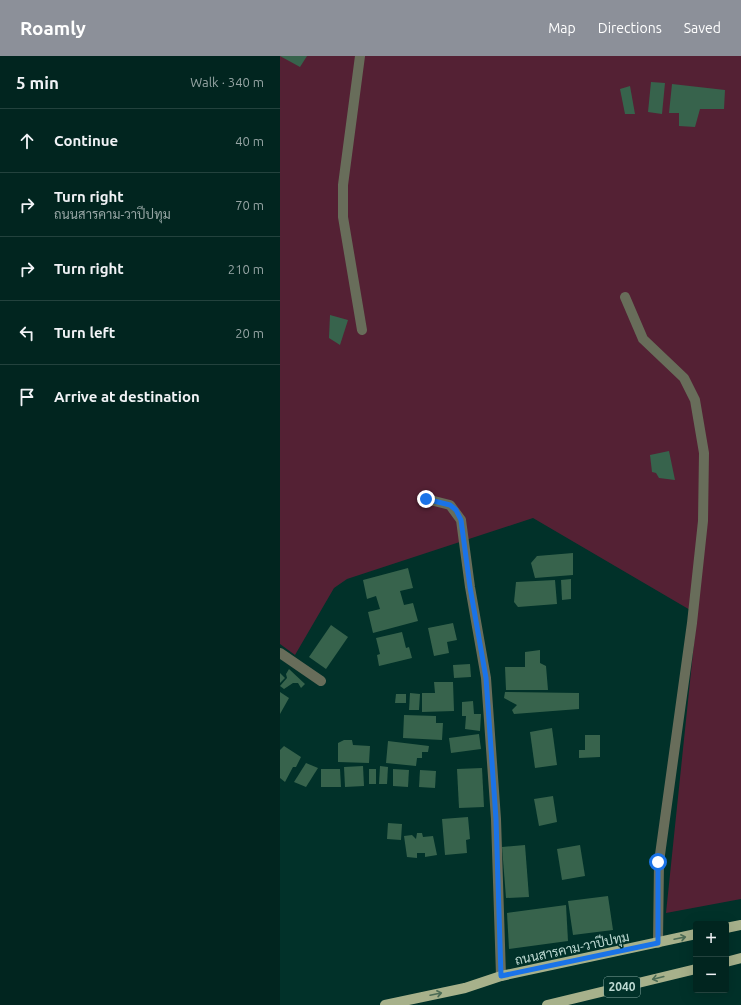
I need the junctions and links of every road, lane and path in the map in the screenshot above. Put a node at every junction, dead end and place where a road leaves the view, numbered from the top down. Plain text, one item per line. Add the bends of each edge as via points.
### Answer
1 (360, 56) edge
2 (625, 297) dead end
3 (362, 330) dead end
4 (426, 499) dead end
5 (280, 654) edge
6 (321, 681) dead end
7 (741, 925) edge
8 (729, 927) edge
9 (693, 935) edge
10 (658, 943) junction
11 (741, 958) edge
12 (729, 961) edge
13 (693, 970) edge
14 (501, 976) junction
15 (384, 1005) edge
16 (547, 1005) edge

1 - 3 street via 343,185 343,217
2 - 10 street via 643,338 684,378 695,400 704,453 703,521 658,862
4 - 14 street via 450,505 461,520 486,678 496,819
5 - 6 street
7 - 8 main road
10 -> 9 main road, ถนนสารคาม-วาปีปทุม
10 - 14 main road, ถนนสารคาม-วาปีปทุม
11 - 12 main road
13 -> 16 main road, 2040
15 -> 14 main road, ถนนสารคาม-วาปีปทุม via 465,988

